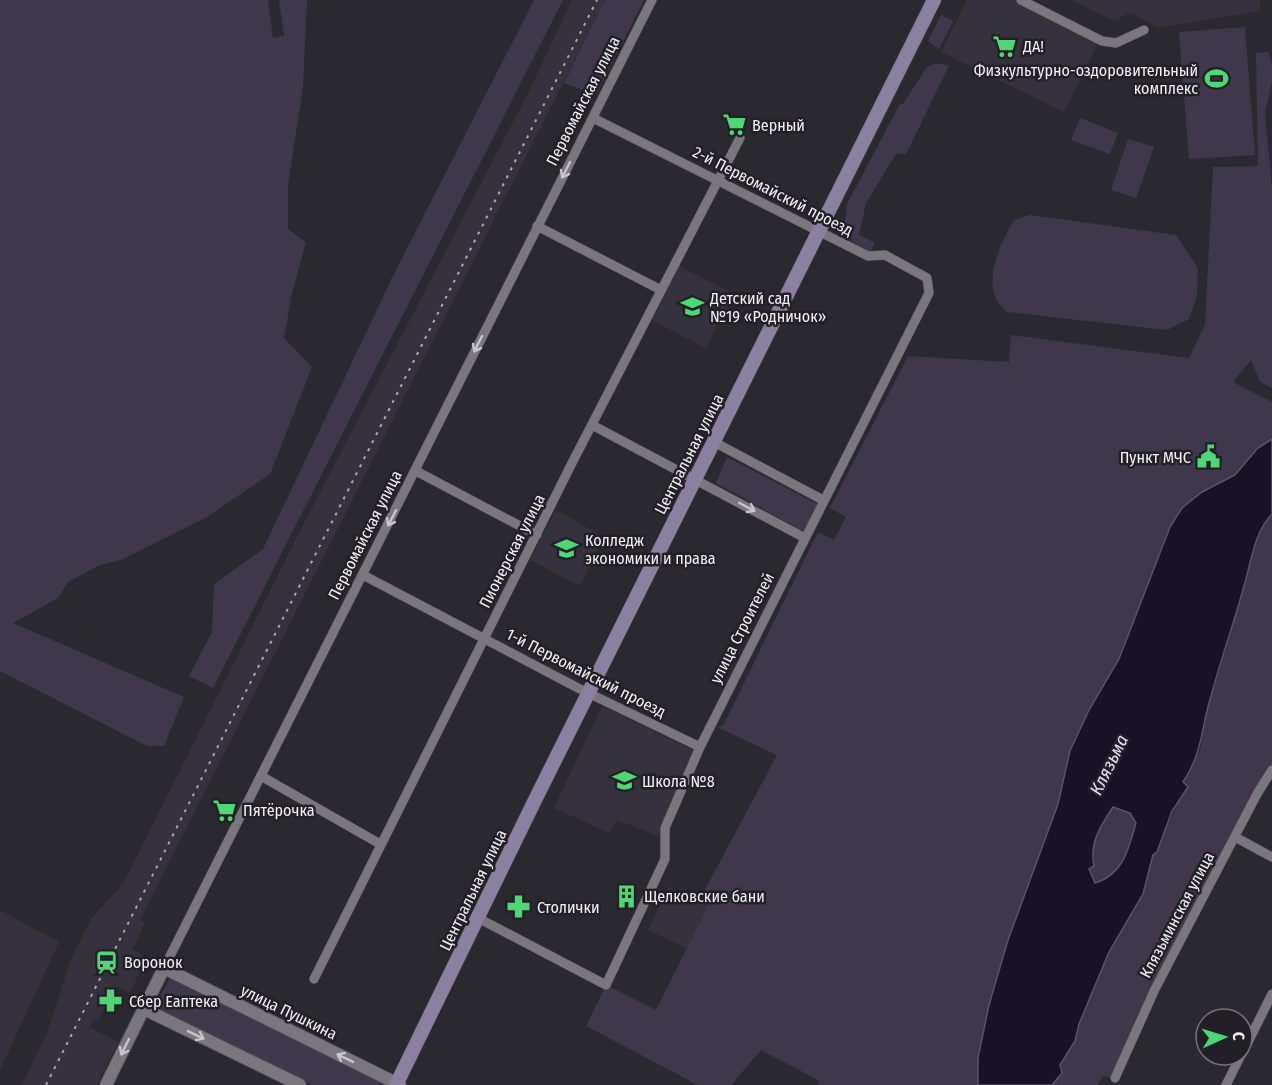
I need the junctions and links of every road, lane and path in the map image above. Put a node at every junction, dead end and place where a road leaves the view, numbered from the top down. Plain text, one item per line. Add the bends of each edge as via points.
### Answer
1 (652, 0) edge
2 (934, 0) edge
3 (1021, 0) edge
4 (1144, 30) dead end
5 (593, 118) junction
6 (740, 138) dead end
7 (718, 180) junction
8 (537, 226) junction
9 (819, 231) junction
10 (661, 290) junction
11 (929, 293) joint
12 (592, 425) junction
13 (714, 442) junction
14 (416, 471) junction
15 (695, 479) junction
16 (823, 500) junction
17 (537, 535) junction
18 (805, 538) junction
19 (363, 575) junction
20 (485, 637) junction
21 (588, 693) junction
22 (700, 747) junction
23 (1272, 770) edge
24 (261, 776) junction
25 (1235, 837) junction
26 (380, 843) junction
27 (1272, 857) edge
28 (478, 918) junction
29 (164, 968) junction
30 (314, 979) dead end
31 (1272, 994) edge
32 (144, 1009) junction
33 (1254, 1030) edge
34 (1235, 1067) edge
35 (1115, 1078) dead end
36 (106, 1085) edge
37 (300, 1085) edge
38 (398, 1085) edge
39 (1226, 1085) edge

1 - 5 street, Первомайская улица
2 - 9 main road, Центральная улица
3 - 4 street via 1102,41 1116,43
5 - 7 street, 2-й Первомайский проезд
5 -> 8 street, Первомайская улица
6 - 7 street, Пионерская улица
7 - 9 street, 2-й Первомайский проезд
7 - 10 street, Пионерская улица
8 - 10 street
8 -> 14 street, Первомайская улица
9 - 11 street, 2-й Первомайский проезд via 868,256 885,255 927,278
9 - 13 main road, Центральная улица
10 - 12 street, Пионерская улица
11 - 16 street, улица Строителей
12 - 15 street
12 - 17 street, Пионерская улица
13 - 15 main road, Центральная улица
13 - 16 street
14 - 17 street
14 -> 19 street, Первомайская улица
15 -> 18 street
15 - 21 main road, Центральная улица
16 - 18 street, улица Строителей
17 - 20 street, Пионерская улица
18 - 22 street, улица Строителей
19 - 20 street, 1-й Первомайский проезд
19 - 24 street, Первомайская улица
20 - 21 street, 1-й Первомайский проезд
20 - 26 street, Пионерская улица
21 - 22 street, 1-й Первомайский проезд
21 - 28 main road, Центральная улица
22 - 28 street, улица Строителей via 665,828 665,859 606,985
23 - 25 street, Клязьминская улица
24 - 26 street
24 - 29 street, Первомайская улица
25 - 27 street
25 - 35 street, Клязьминская улица via 1155,989
26 - 30 street, Пионерская улица
28 - 38 main road, Центральная улица
29 - 32 street, Первомайская улица
38 -> 29 street, улица Пушкина
31 - 33 street
32 -> 36 street, Первомайская улица
32 -> 37 street
34 - 39 street

